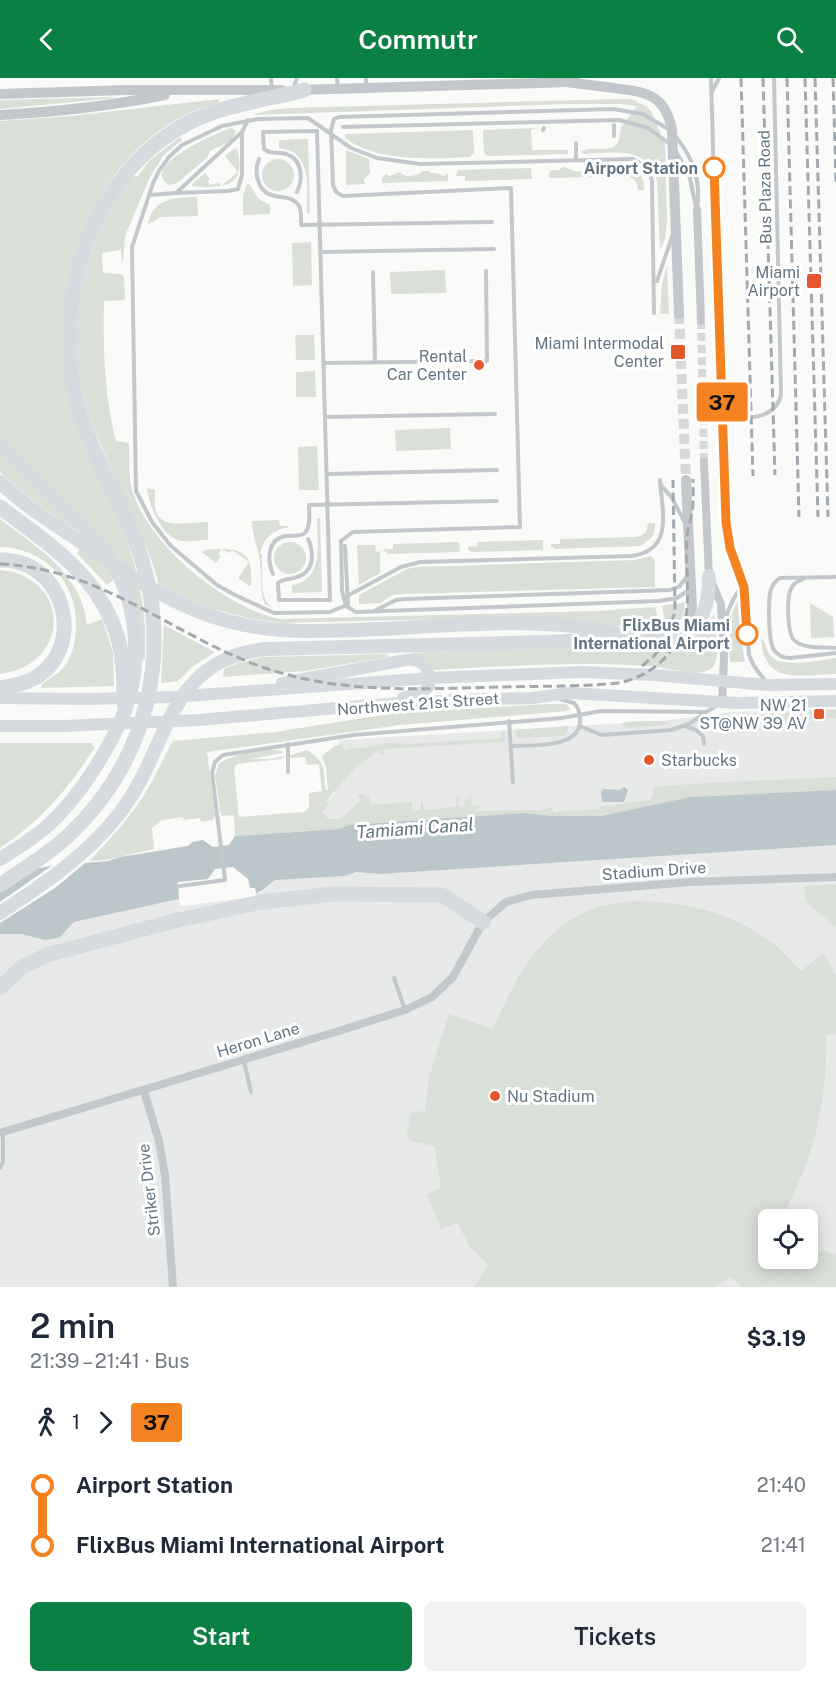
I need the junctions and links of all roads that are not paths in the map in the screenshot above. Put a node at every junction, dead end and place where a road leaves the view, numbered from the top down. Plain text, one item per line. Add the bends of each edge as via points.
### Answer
1 (271, 78) edge
2 (711, 78) edge
3 (719, 78) edge
4 (569, 79) edge
5 (773, 80) edge
6 (425, 82) edge
7 (479, 82) edge
8 (366, 83) edge
9 (338, 84) edge
10 (298, 86) edge
11 (272, 90) junction
12 (186, 91) junction
13 (0, 94) edge
14 (712, 94) junction
15 (0, 115) edge
16 (248, 120) junction
17 (614, 125) dead end
18 (343, 127) dead end
19 (242, 132) junction
20 (614, 136) dead end
21 (576, 143) dead end
22 (259, 159) dead end
23 (576, 160) junction
24 (297, 192) dead end
25 (176, 193) junction
26 (149, 195) junction
27 (697, 210) junction
28 (492, 222) dead end
29 (320, 225) junction
30 (676, 225) junction
31 (494, 249) dead end
32 (321, 252) junction
33 (486, 271) dead end
34 (374, 272) dead end
35 (655, 287) junction
36 (654, 313) dead end
37 (679, 314) tunnel mouth
38 (701, 321) tunnel mouth
39 (718, 321) dead end
40 (375, 362) junction
41 (324, 363) junction
42 (720, 368) dead end
43 (721, 394) junction
44 (495, 414) dead end
45 (325, 417) junction
46 (0, 444) edge
47 (724, 451) dead end
48 (704, 462) tunnel mouth
49 (497, 470) dead end
50 (327, 474) junction
51 (724, 478) dead end
52 (686, 480) tunnel mouth
53 (0, 482) edge
54 (496, 501) dead end
55 (328, 504) junction
56 (0, 507) edge
57 (688, 531) junction
58 (308, 538) dead end
59 (343, 546) junction
60 (0, 560) edge
61 (691, 567) junction
62 (273, 574) dead end
63 (709, 576) junction
64 (836, 577) edge
65 (808, 578) junction
66 (692, 586) junction
67 (744, 587) junction
68 (347, 596) junction
69 (348, 604) junction
70 (723, 625) junction
71 (684, 634) junction
72 (639, 638) junction
73 (836, 648) edge
74 (836, 653) edge
75 (430, 678) junction
76 (723, 682) junction
77 (836, 684) edge
78 (768, 685) junction
79 (0, 688) edge
80 (237, 693) junction
81 (0, 698) edge
82 (532, 698) junction
83 (836, 701) edge
84 (722, 702) junction
85 (372, 705) junction
86 (124, 710) junction
87 (706, 712) junction
88 (580, 714) junction
89 (509, 721) junction
90 (0, 726) edge
91 (580, 726) junction
92 (685, 726) junction
93 (288, 744) junction
94 (704, 744) dead end
95 (511, 746) junction
96 (288, 772) dead end
97 (513, 782) dead end
98 (0, 859) edge
99 (836, 877) edge
100 (0, 885) edge
101 (180, 886) dead end
102 (0, 913) edge
103 (483, 922) junction
104 (394, 978) dead end
105 (0, 988) edge
106 (405, 1010) junction
107 (243, 1061) junction
108 (144, 1091) junction
109 (251, 1092) dead end
110 (2, 1133) edge
111 (0, 1168) edge
112 (173, 1287) edge

1 - 11 lane
2 - 14 lane
3 - 14 lane
4 - 7 street
4 - 30 street via 639,91 655,97 666,109 672,130
5 - 43 lane, Bus Plaza Road via 781,395 776,406 754,417 738,413
6 - 7 street
6 - 8 street
8 - 9 street
9 - 10 street
10 - 11 street
10 - 100 highway via 210,114 169,134 140,158 118,184 88,238 71,310 72,372 84,422 132,532 145,572 153,612 152,666 140,726 113,782 71,833
11 - 12 street
12 - 13 street
12 - 15 street via 128,102
14 - 39 lane
16 - 19 lane
16 - 23 lane via 308,118 351,148 400,163
16 - 26 lane via 222,126 182,145 163,163
17 - 20 lane
18 - 27 lane via 608,120 635,123 665,139 679,155 691,180
19 - 25 lane
19 - 25 lane via 242,175 238,189
21 - 23 lane
22 - 29 lane via 256,172 264,192 298,204 301,225
23 - 35 lane via 633,159 650,172
24 - 29 lane via 300,167 290,156 264,149 263,132 317,131
25 - 26 lane
26 - 69 lane via 132,247 136,491 152,522 171,546 217,585 235,595 274,613 330,612
27 - 38 street
27 - 59 lane via 699,189 690,156 681,142 657,121 636,112 620,109 334,119 333,185 343,196 511,188 520,526 360,531 343,538
28 - 29 lane
29 - 32 lane
30 - 35 lane
30 - 37 street
31 - 32 lane
32 - 41 lane
33 - 40 lane via 488,361
34 - 40 lane
35 - 36 lane
40 - 41 lane
41 - 45 lane
42 - 43 lane
43 - 47 lane
44 - 45 lane
45 - 50 lane
46 - 86 highway via 88,530 120,575 135,645 132,685
48 - 63 street
49 - 50 lane
50 - 55 lane
51 - 67 lane via 727,533
52 - 57 street
53 - 72 highway via 31,510 151,589 188,607 253,627 291,631 505,624 608,631
54 - 55 lane
55 - 58 lane via 330,600 279,600 278,583 303,575 311,563
55 - 62 lane via 309,505 306,532 275,542 269,555
56 - 86 highway via 70,561 101,599 119,642
57 - 61 street
57 - 68 lane via 660,482 661,538 654,548 642,554 420,562 401,567
59 - 66 lane via 342,599 356,612 669,600
59 - 68 lane
60 - 79 highway via 26,564 49,582 61,601 65,622 62,645 49,666 25,683
61 - 66 street
61 - 69 lane via 683,583 670,590 405,599 367,612
63 - 70 street via 722,604
63 - 71 highway via 704,613
64 - 65 lane
65 - 73 lane via 797,582 790,593 789,634 804,645
65 - 74 lane via 785,577 772,586 772,647 784,658
66 - 71 street via 692,608
67 - 70 lane via 734,598
67 - 78 lane via 749,655
68 - 69 lane
70 - 76 street
71 - 72 highway
72 - 102 highway via 266,649 228,658 191,684 139,785 93,844 64,870
75 - 76 main road, Northwest 21st Street via 582,672
75 - 80 main road, Northwest 21st Street
75 - 80 main road via 424,664 412,659
75 - 85 main road via 423,692
76 - 78 main road, Northwest 21st Street
76 - 84 street
77 - 78 main road, Northwest 21st Street
80 - 81 main road, Northwest 21st Street via 103,699
82 - 84 main road, Northwest 21st Street via 587,693
82 - 85 main road, Northwest 21st Street
82 - 88 lane via 572,702
83 - 84 main road, Northwest 21st Street
84 - 87 lane
85 - 90 main road, Northwest 21st Street via 199,720
86 - 98 highway via 98,762 72,801 38,834
87 - 88 lane
87 - 92 lane
88 - 89 lane
88 - 91 lane
89 - 93 lane
89 - 95 lane
91 - 92 lane via 601,735
91 - 95 lane via 565,742
92 - 94 lane via 706,737
93 - 96 lane
93 - 101 lane via 218,757 212,773 225,880
95 - 97 lane
99 - 103 street, Stadium Drive via 690,882 531,895 506,902
103 - 105 highway via 437,895 334,894 261,902 47,955 22,967
103 - 106 street, Heron Lane via 453,977 432,997
104 - 106 lane
106 - 107 street, Heron Lane
107 - 108 street, Heron Lane
107 - 109 lane
108 - 110 street, Heron Lane
108 - 112 street, Striker Drive via 165,1175
110 - 111 lane

